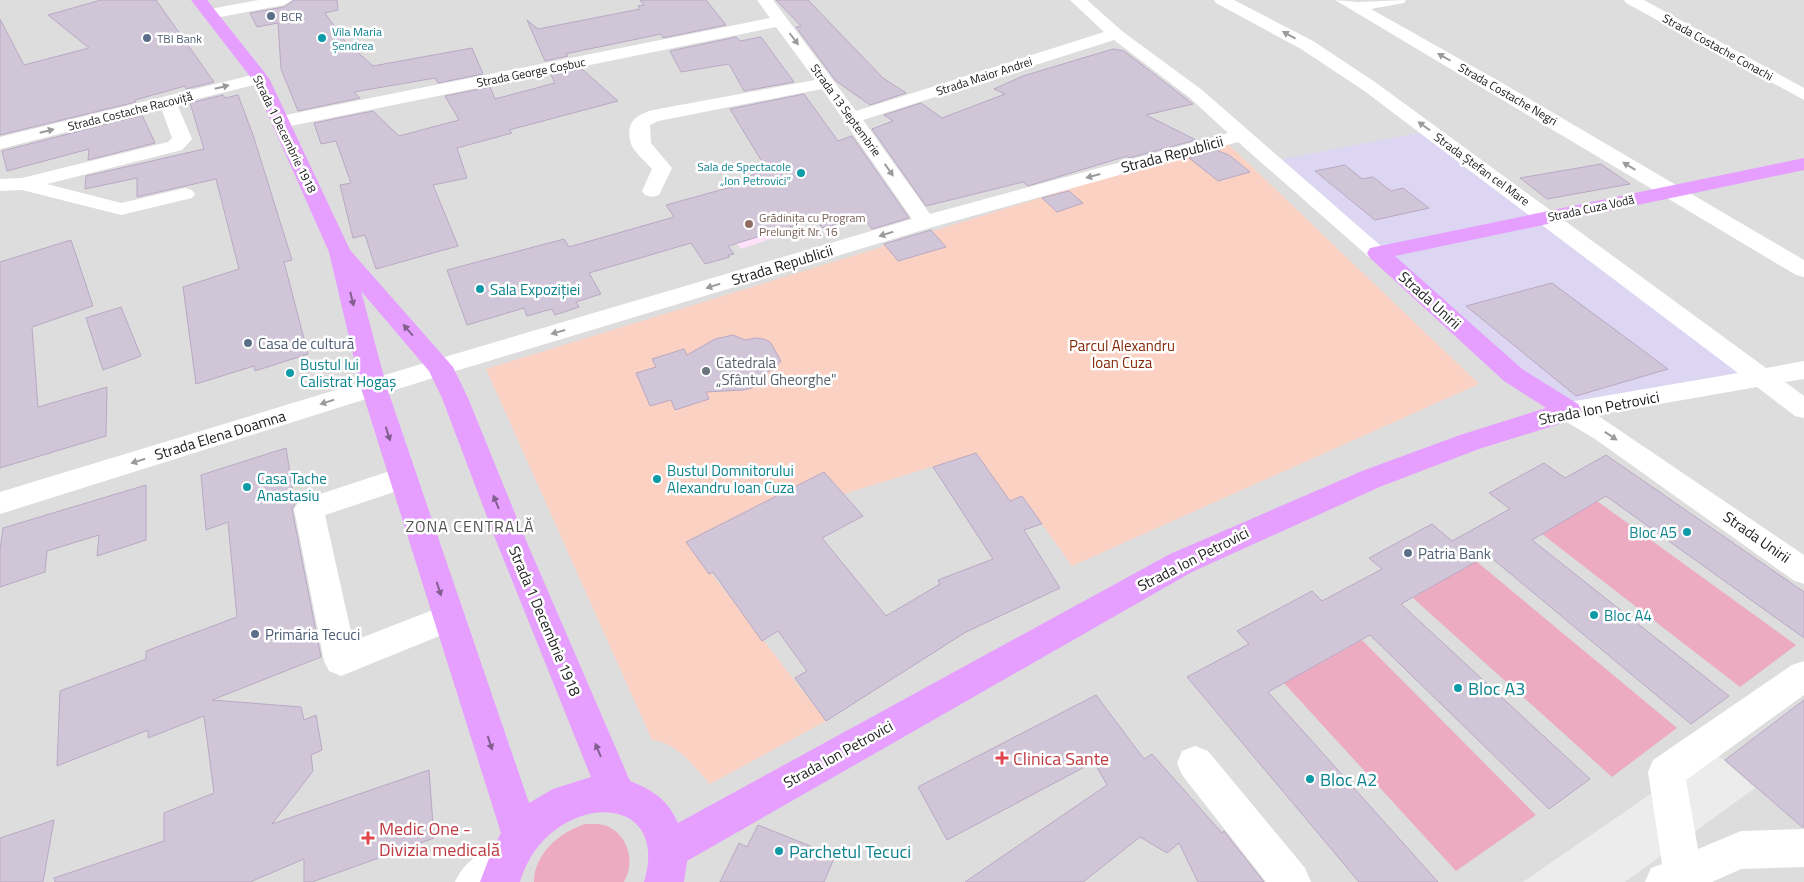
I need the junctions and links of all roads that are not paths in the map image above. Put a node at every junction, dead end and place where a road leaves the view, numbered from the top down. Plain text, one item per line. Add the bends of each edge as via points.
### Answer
1 (284, 0) edge
2 (765, 0) edge
3 (1078, 0) edge
4 (1222, 0) edge
5 (1398, 0) edge
6 (1632, 0) edge
7 (1350, 3) edge
8 (204, 7) edge
9 (780, 21) junction
10 (1116, 34) junction
11 (260, 78) junction
12 (827, 83) junction
13 (1804, 96) edge
14 (167, 102) junction
15 (852, 118) junction
16 (281, 122) junction
17 (1241, 135) junction
18 (0, 143) edge
19 (1804, 164) edge
20 (22, 184) junction
21 (0, 185) edge
22 (652, 190) dead end
23 (1671, 191) junction
24 (186, 194) dead end
25 (1548, 217) junction
26 (925, 222) junction
27 (340, 252) junction
28 (1378, 253) junction
29 (1804, 270) edge
30 (440, 367) junction
31 (1804, 370) edge
32 (1761, 378) junction
33 (374, 388) junction
34 (1804, 409) edge
35 (1569, 411) junction
36 (402, 478) junction
37 (0, 503) edge
38 (1804, 571) edge
39 (448, 618) junction
40 (1804, 676) edge
41 (1195, 763) dead end
42 (617, 795) junction
43 (1804, 848) edge
44 (510, 859) edge
45 (666, 866) edge
46 (1674, 878) edge
47 (475, 882) edge
48 (1291, 882) edge

1 - 8 street
2 - 9 street, Strada 13 Septembrie
3 - 10 street, Strada Unirii
25 -> 4 street, Strada Ștefan cel Mare via 1323,55
5 - 7 street
6 - 13 street, Strada Costache Conachi
23 -> 7 street, Strada Costache Negri
8 - 11 main road, Strada 1 Decembrie 1918
9 -> 12 street, Strada 13 Septembrie
9 - 16 street, Strada George Coșbuc
10 - 15 street, Strada Maior Andrei
10 - 17 street, Strada Unirii via 1196,94
14 -> 11 street, Strada Costache Racoviță
11 - 16 main road, Strada 1 Decembrie 1918
12 - 15 street, Strada 13 Septembrie
12 - 22 street via 654,116 640,122 641,144 662,168
18 -> 14 street, Strada Costache Racoviță
14 - 20 street via 182,139 175,146
15 -> 26 street, Strada 13 Septembrie
16 - 27 main road, Strada 1 Decembrie 1918
17 -> 26 street, Strada Republicii
17 - 28 street, Strada Unirii
19 - 23 main road, Strada Cuza Vodă
20 - 21 street
20 - 24 street via 121,209
23 - 25 main road, Strada Cuza Vodă
23 - 29 street, Strada Costache Negri
25 - 28 main road, Strada Cuza Vodă
25 - 32 street, Strada Ștefan cel Mare
26 -> 30 street, Strada Republicii
30 -> 27 main road, Strada 1 Decembrie 1918
27 -> 33 main road, Strada 1 Decembrie 1918
28 - 35 main road, Strada Unirii via 1513,375
30 - 33 street, Strada Elena Doamna
42 -> 30 main road, Strada 1 Decembrie 1918
31 - 32 street, Strada Ion Petrovici
32 - 34 street, Strada Ștefan cel Mare
32 - 35 street, Strada Ion Petrovici
33 -> 36 main road, Strada 1 Decembrie 1918
33 -> 37 street, Strada Elena Doamna
35 -> 38 street, Strada Unirii via 1605,432
35 - 45 main road, Strada Ion Petrovici via 1495,432 1398,467 1181,563
36 -> 39 main road, Strada 1 Decembrie 1918
36 - 39 street via 309,509 341,661
39 -> 44 main road, Strada 1 Decembrie 1918
40 - 46 street via 1666,772
41 - 48 street
42 - 44 main road via 597,793 556,806 537,819
42 - 45 main road via 636,801 651,813 662,830
43 - 46 street via 1741,850
44 - 47 street

